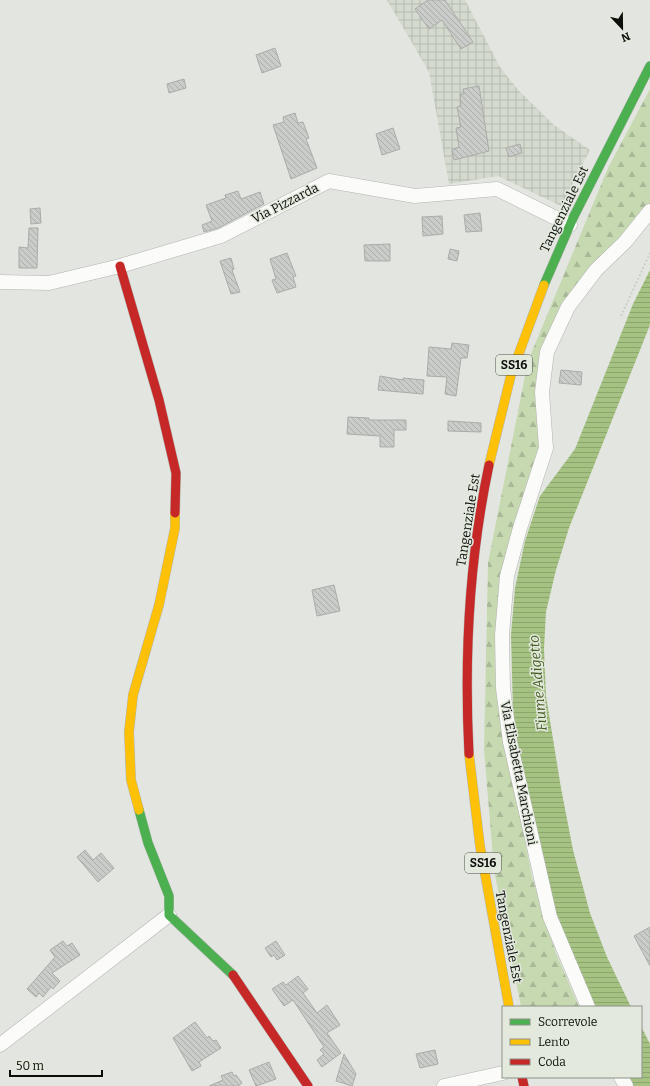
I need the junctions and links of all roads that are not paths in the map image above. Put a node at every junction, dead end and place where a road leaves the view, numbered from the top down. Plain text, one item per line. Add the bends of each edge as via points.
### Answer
1 (650, 66) edge
2 (650, 211) edge
3 (570, 225) junction
4 (120, 266) junction
5 (0, 282) edge
6 (169, 915) junction
7 (509, 1006) edge
8 (588, 1006) edge
9 (0, 1045) edge
10 (502, 1072) edge
11 (308, 1086) edge
12 (444, 1086) edge

1 - 3 main road, Tangenziale Est / SS16
2 - 8 street, Via Elisabetta Marchioni via 625,242 596,270 568,307 547,352 542,392 546,448 507,576 502,635 503,688 510,742 550,917
3 - 4 street, Via Pizzarda via 497,189 414,196 329,180 222,236
3 - 7 main road, Tangenziale Est / SS16 via 511,374 495,439 477,535 472,581 466,672 471,773 486,884
4 - 5 street, Via Pizzarda via 49,282
4 - 6 main road via 159,400 176,474 175,528 159,605 133,695 129,732 131,780 148,843 169,896
6 - 9 street
6 - 11 main road via 232,974
10 - 12 street

